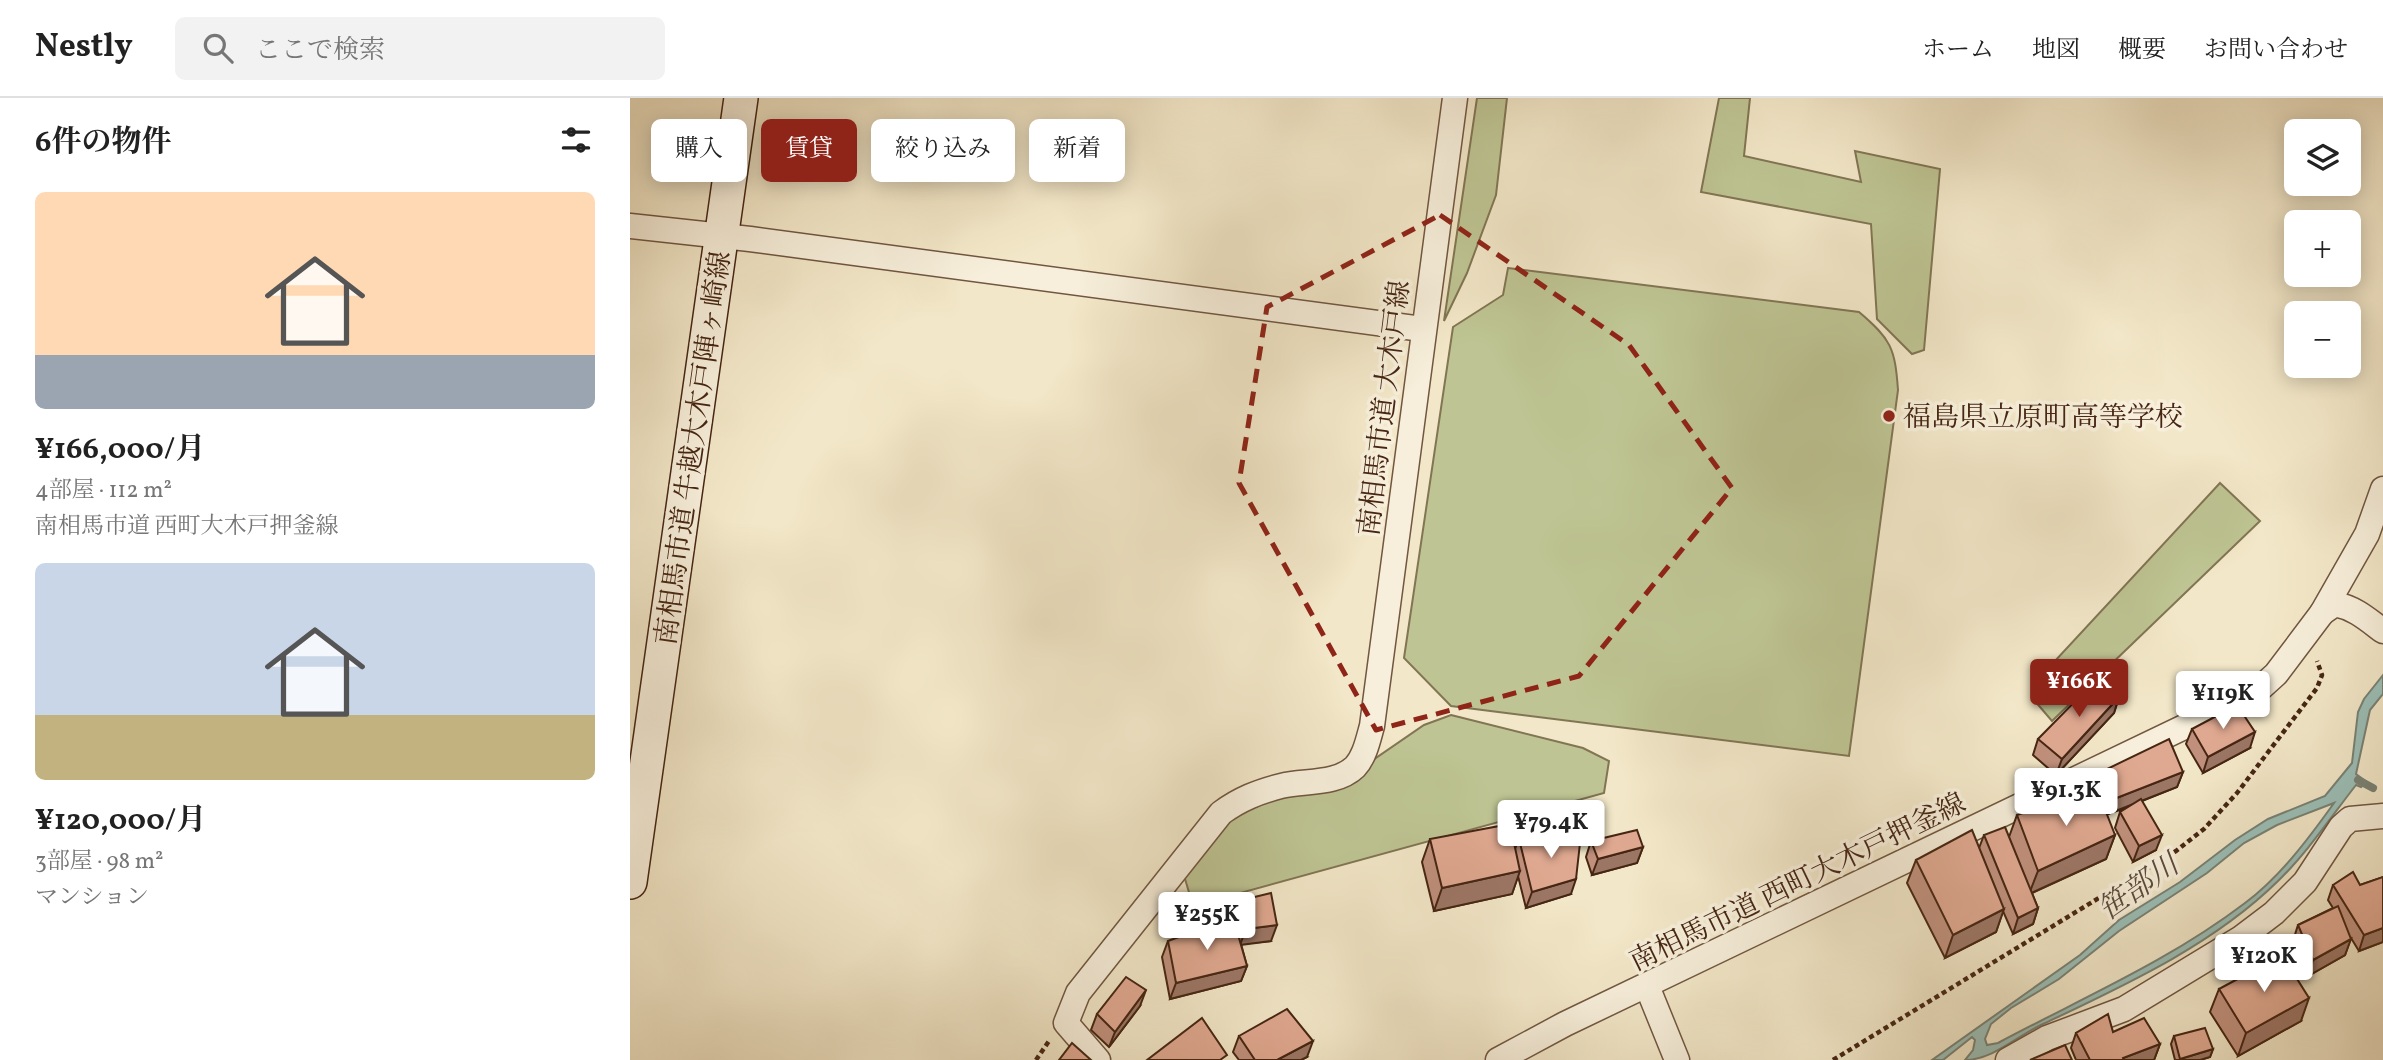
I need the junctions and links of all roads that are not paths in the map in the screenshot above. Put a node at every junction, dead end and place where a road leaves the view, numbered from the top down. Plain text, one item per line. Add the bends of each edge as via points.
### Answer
1 (741, 98) edge
2 (1455, 98) edge
3 (630, 226) edge
4 (722, 236) junction
5 (1422, 330) junction
6 (2383, 489) edge
7 (2322, 613) junction
8 (2378, 627) edge
9 (2383, 816) edge
10 (630, 882) edge
11 (1647, 986) junction
12 (1098, 1060) edge
13 (1498, 1060) edge
14 (1677, 1060) edge
15 (2008, 1060) edge

1 - 4 street, 南相馬市道 牛越大木戸陣ヶ崎線
2 - 5 street, 南相馬市道 大木戸線
3 - 4 street
4 - 5 street
4 - 10 street, 南相馬市道 牛越大木戸陣ヶ崎線
5 - 12 street, 南相馬市道 大木戸線 via 1372,726 1355,766 1340,777 1283,785 1241,799 1221,813 1078,993 1066,1023
6 - 7 street, 南相馬市道 西町大木戸押釜線 via 2367,534
7 - 8 street via 2335,604 2357,610
7 - 11 street, 南相馬市道 西町大木戸押釜線 via 2267,684 2236,703
9 - 15 street via 2350,819 2305,881 2241,938 2124,1009 2047,1038
11 - 13 street, 南相馬市道 西町大木戸押釜線
11 - 14 street

